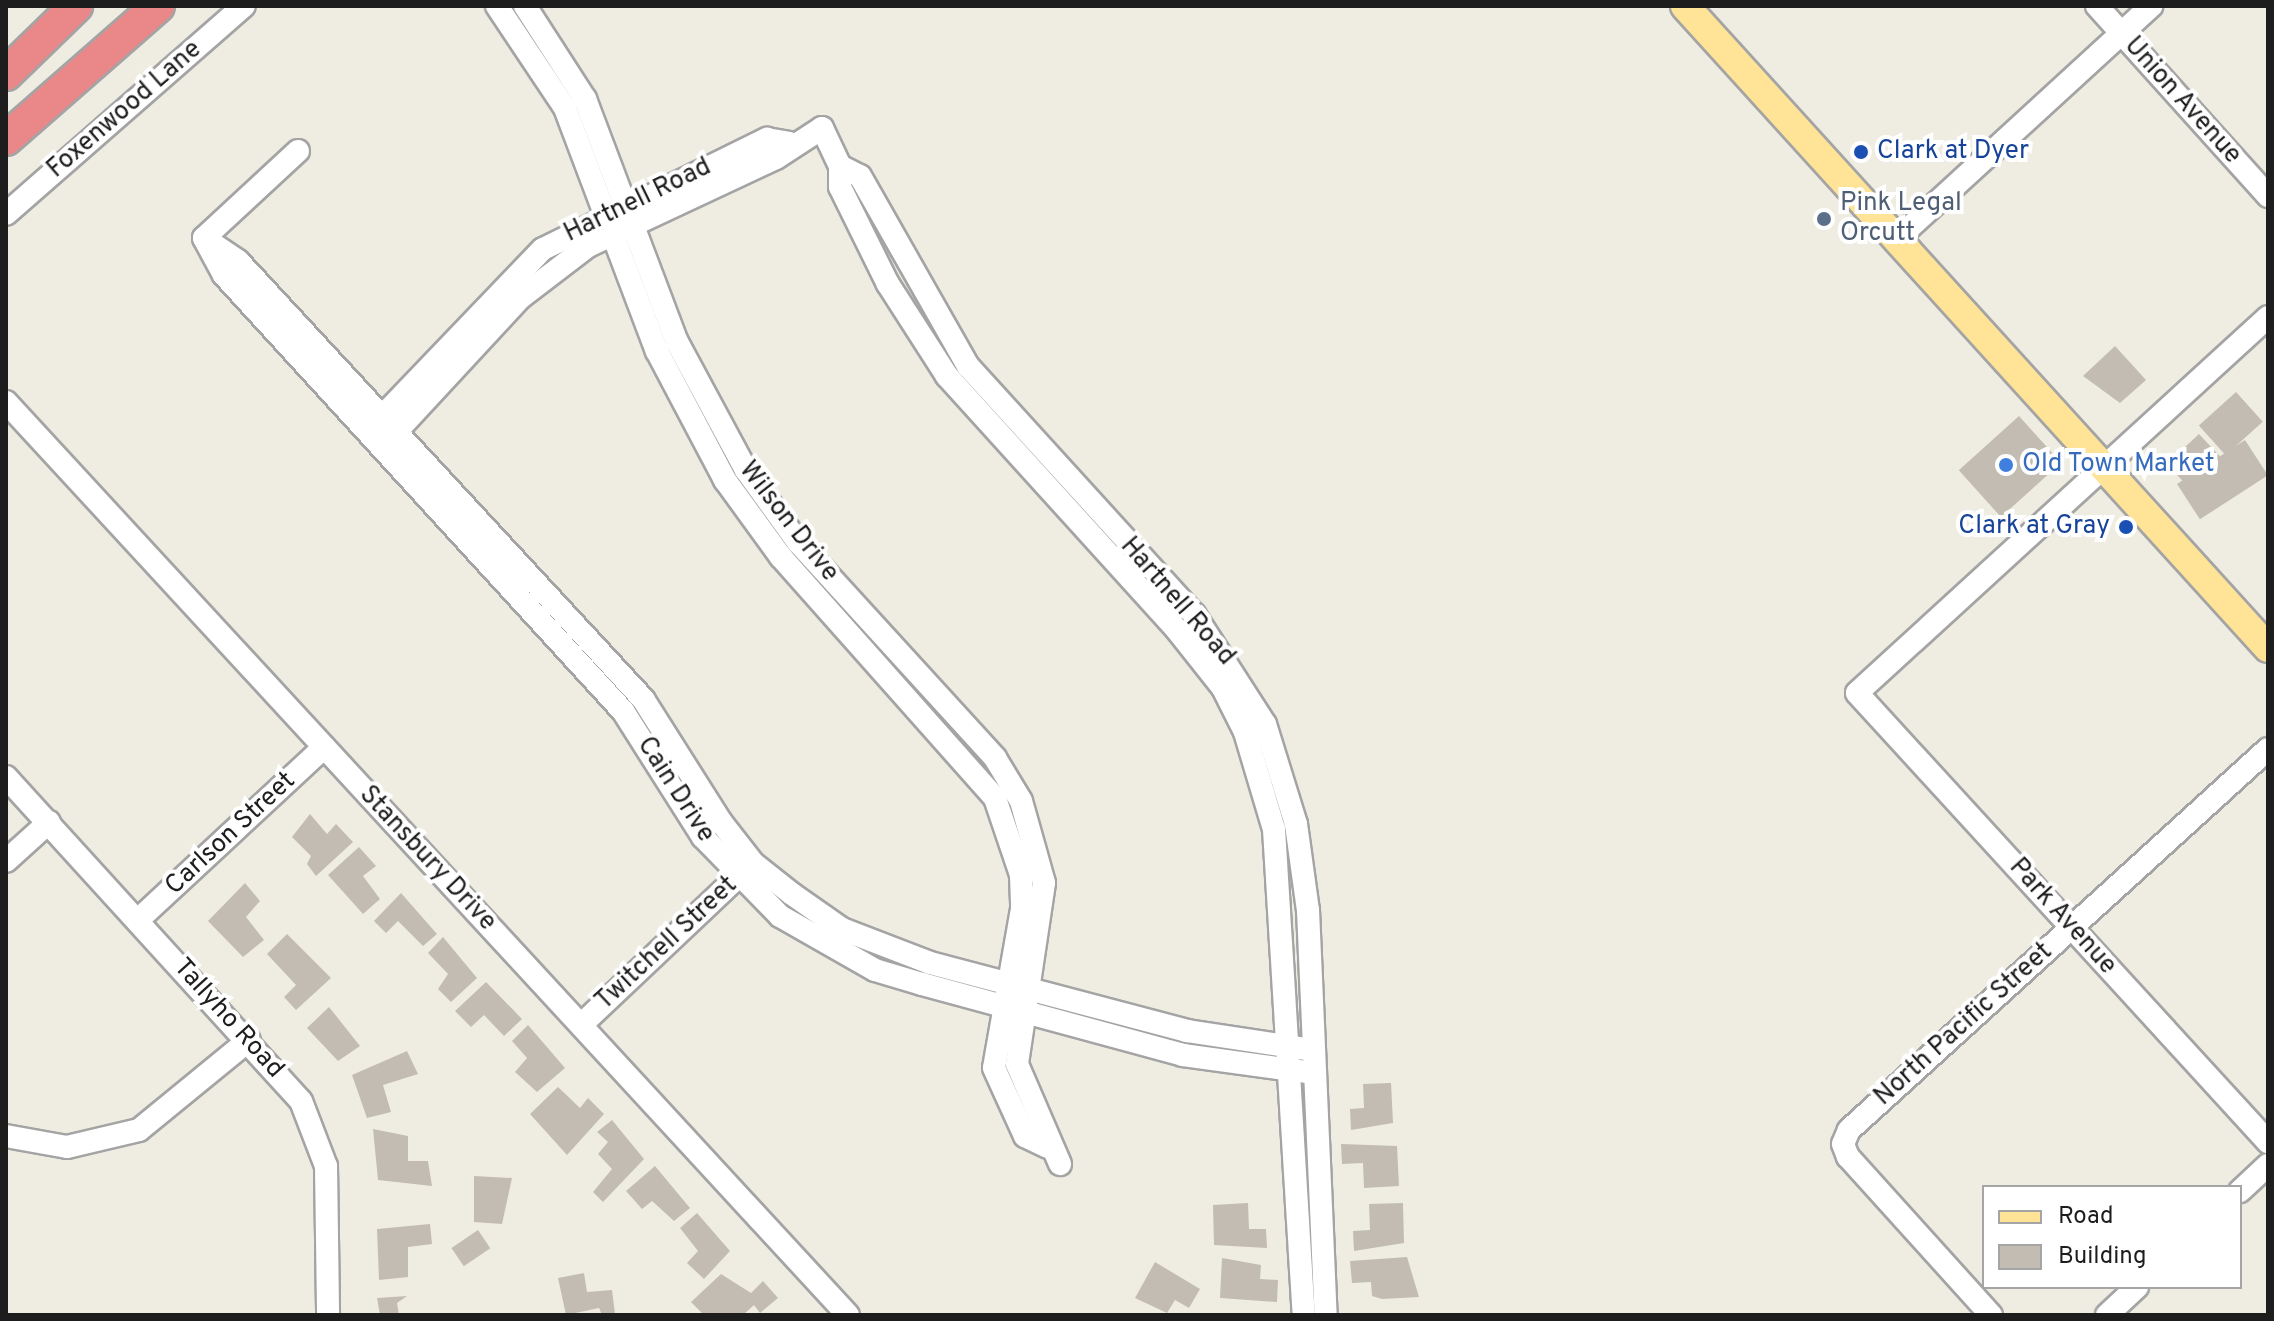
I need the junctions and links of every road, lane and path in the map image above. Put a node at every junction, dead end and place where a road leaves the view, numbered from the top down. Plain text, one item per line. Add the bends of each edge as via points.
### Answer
1 (76, 6) edge
2 (158, 6) edge
3 (244, 6) edge
4 (497, 6) edge
5 (525, 6) edge
6 (2097, 6) edge
7 (2151, 6) edge
8 (1694, 9) edge
9 (2121, 33) junction
10 (6, 74) edge
11 (6, 139) edge
12 (298, 151) dead end
13 (840, 166) junction
14 (2268, 196) edge
15 (6, 214) edge
16 (628, 214) junction
17 (606, 224) junction
18 (1897, 239) junction
19 (2268, 317) edge
20 (6, 402) edge
21 (384, 431) junction
22 (1040, 451) junction
23 (1023, 467) junction
24 (2104, 467) junction
25 (1194, 614) junction
26 (1177, 630) junction
27 (864, 632) junction
28 (2268, 648) edge
29 (324, 747) junction
30 (2268, 749) edge
31 (6, 777) edge
32 (49, 822) junction
33 (6, 861) edge
34 (745, 870) junction
35 (138, 920) junction
36 (2071, 927) junction
37 (1029, 992) junction
38 (1012, 1002) junction
39 (581, 1025) junction
40 (249, 1040) junction
41 (1313, 1050) junction
42 (1290, 1062) junction
43 (1315, 1073) junction
44 (6, 1136) edge
45 (2268, 1142) edge
46 (1054, 1156) dead end
47 (2268, 1165) edge
48 (2242, 1189) edge
49 (2135, 1289) edge
50 (328, 1315) edge
51 (848, 1315) edge
52 (1304, 1315) edge
53 (1326, 1315) edge
54 (1991, 1315) edge
55 (2107, 1315) edge

1 - 10 highway
2 - 11 highway
3 - 15 street, Foxenwood Lane
4 - 17 street, Wilson Drive via 565,108
5 - 16 street, Wilson Drive via 585,99
6 - 9 street, Union Avenue
7 - 9 street
8 - 18 main road
9 - 14 street, Union Avenue
9 - 18 street
12 - 21 street, Cain Drive via 204,238 238,261
13 - 16 street, Hartnell Road via 822,128 789,143 776,158
13 - 22 street, Hartnell Road via 860,176 937,320
13 - 23 street, Hartnell Road via 840,187 895,296 947,376
16 - 17 street, Hartnell Road
16 - 27 street, Wilson Drive via 677,342 746,470
17 - 21 street, Hartnell Road via 506,280
17 - 27 street, Wilson Drive via 657,351 725,480
18 - 24 main road
19 - 24 street
20 - 29 street, Stansbury Drive
21 - 34 street, Cain Drive via 547,610
22 - 23 street
22 - 25 street, Hartnell Road
23 - 26 street, Hartnell Road
24 - 28 main road
24 - 36 street, Park Avenue via 1857,693
25 - 26 street
25 - 41 street, Hartnell Road via 1237,671 1284,774 1308,910
26 - 42 street, Hartnell Road via 1223,688 1263,782 1274,829
27 - 37 street, Wilson Drive via 980,739 1021,801 1044,883
27 - 38 street, Wilson Drive via 995,798 1021,875
29 - 35 street, Carlson Street
29 - 39 street, Stansbury Drive
30 - 36 street, North Pacific Street
31 - 32 street, Tallyho Road
32 - 33 street
32 - 35 street, Tallyho Road
34 - 38 street, Cain Drive via 780,916 875,970
34 - 39 street, Twitchell Street
35 - 40 street, Tallyho Road
36 - 45 street, Park Avenue
36 - 54 street, North Pacific Street via 1849,1130 1843,1144
37 - 38 street, Wilson Drive
37 - 42 street, Cain Drive
38 - 42 street, Cain Drive
38 - 46 street via 1020,1082 1046,1126
39 - 51 street, Stansbury Drive
40 - 44 street via 139,1130 67,1147
40 - 50 street, Tallyho Road via 319,1135
41 - 42 street, Cain Drive
41 - 43 street, Hartnell Road
42 - 43 street, Cain Drive
42 - 52 street, Hartnell Road
43 - 53 street, Hartnell Road
47 - 48 street
49 - 55 street

